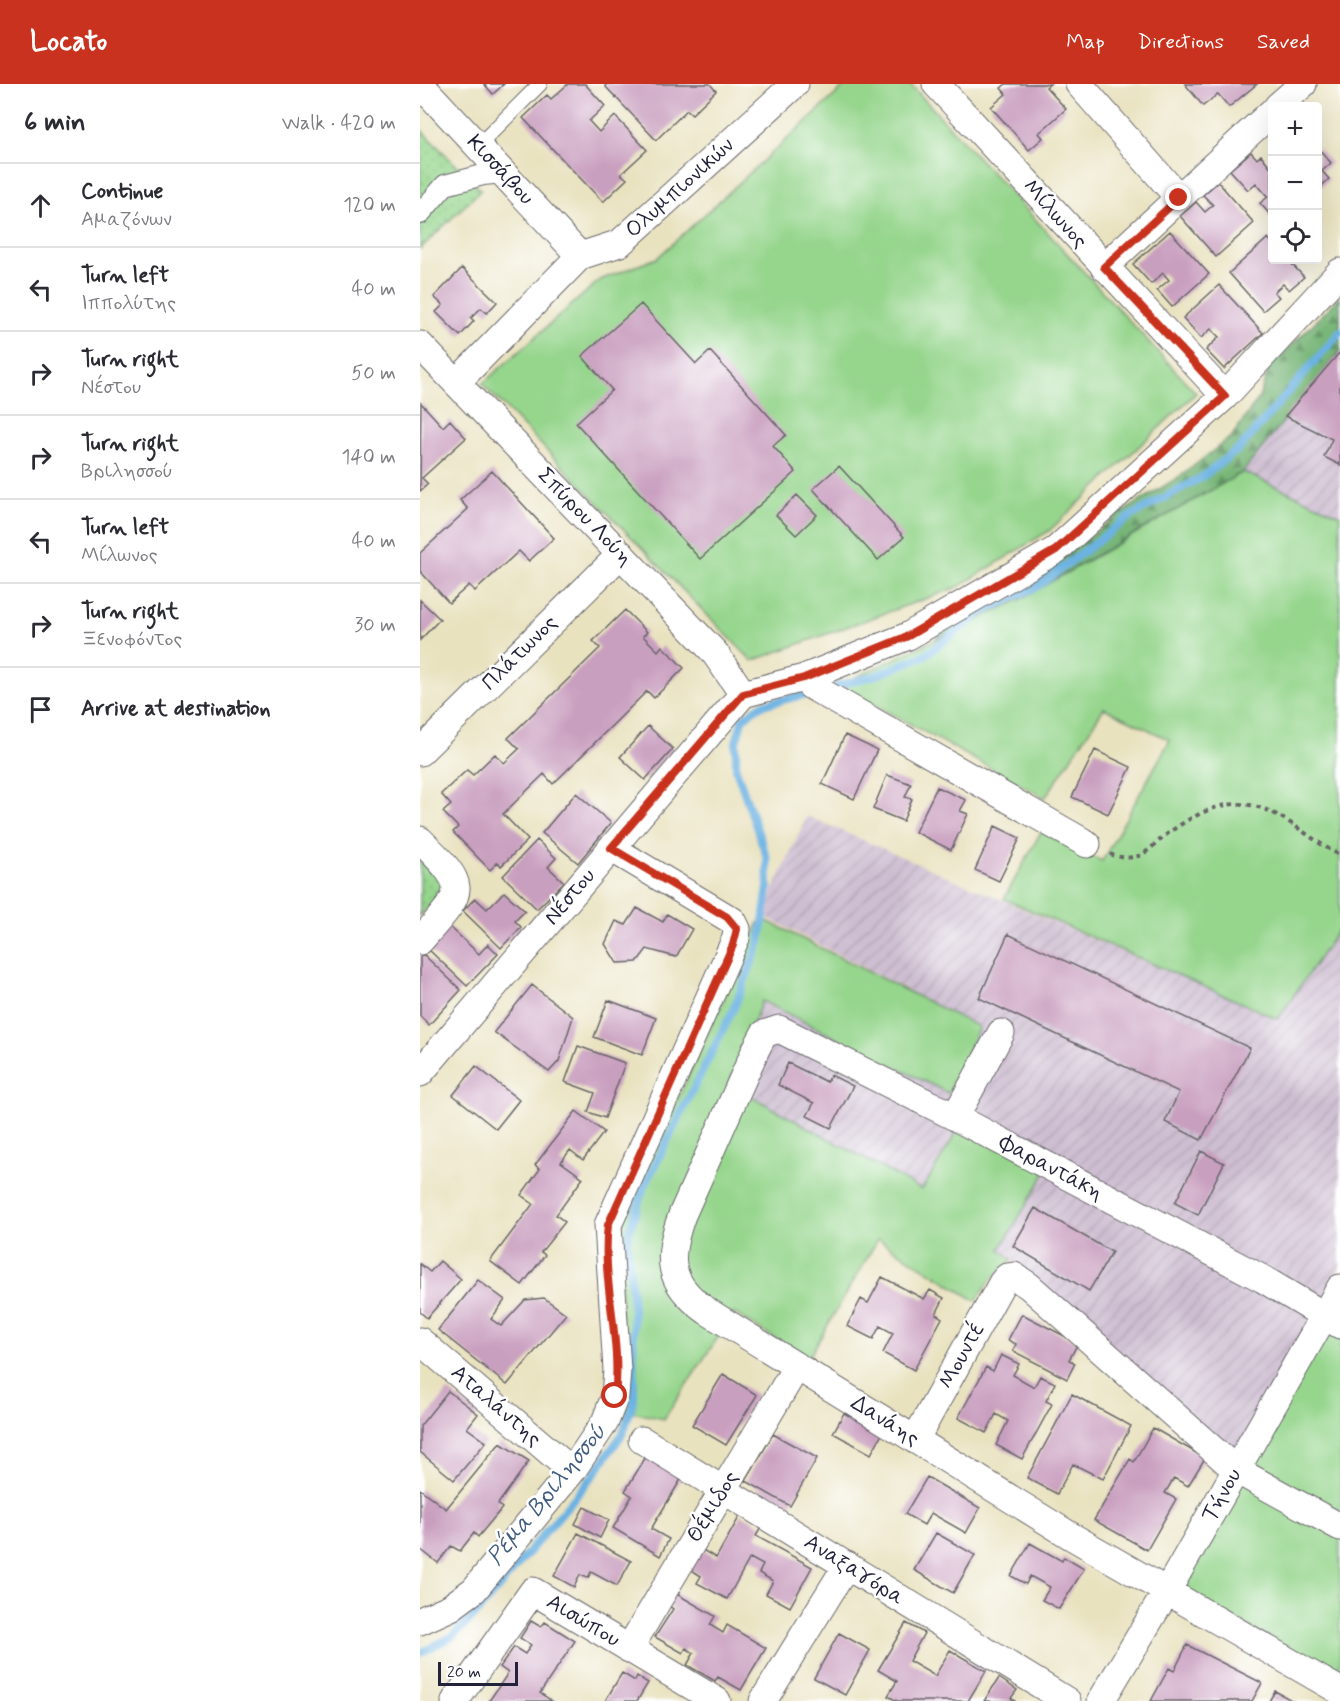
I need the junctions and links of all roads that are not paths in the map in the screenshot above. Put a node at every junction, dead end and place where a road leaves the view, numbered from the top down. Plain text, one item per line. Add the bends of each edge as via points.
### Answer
1 (420, 84) edge
2 (540, 84) edge
3 (795, 84) edge
4 (936, 84) edge
5 (1079, 84) edge
6 (1303, 84) edge
7 (1283, 102) edge
8 (1268, 116) edge
9 (478, 146) junction
10 (503, 173) junction
11 (1179, 198) junction
12 (420, 214) edge
13 (580, 256) junction
14 (1104, 267) junction
15 (1340, 272) edge
16 (424, 349) edge
17 (457, 382) junction
18 (1225, 396) junction
19 (621, 554) junction
20 (816, 687) junction
21 (743, 694) junction
22 (420, 752) edge
23 (420, 840) edge
24 (1087, 844) road end
25 (611, 848) junction
26 (420, 941) edge
27 (773, 1029) joint
28 (1001, 1033) dead end
29 (422, 1064) edge
30 (955, 1117) junction
31 (1340, 1288) edge
32 (1333, 1320) edge
33 (420, 1341) edge
34 (797, 1366) junction
35 (642, 1440) dead end
36 (915, 1440) junction
37 (1236, 1470) junction
38 (572, 1471) junction
39 (723, 1490) junction
40 (1340, 1527) edge
41 (847, 1566) junction
42 (1167, 1591) junction
43 (420, 1621) edge
44 (629, 1648) junction
45 (1340, 1691) edge
46 (455, 1701) edge
47 (717, 1701) edge
48 (763, 1701) edge
49 (1067, 1701) edge
50 (1101, 1701) edge

1 - 9 street, Κισσάβου
2 - 9 lane
3 - 13 street, Ολυμπιονικών via 620,243
4 - 14 street, Μίλωνος
5 - 11 street
6 - 7 street
8 - 11 street
9 - 10 street, Κισσάβου
10 - 12 street via 445,185
10 - 13 street, Κισσάβου
11 - 14 street
13 - 17 street, Ολυμπιονικών
14 - 18 street, Μίλωνος
15 - 18 street
16 - 17 street, Σπύρου Λούη
17 - 19 street, Σπύρου Λούη
18 - 20 street via 1056,550
19 - 21 street, Σπύρου Λούη via 714,652
19 - 22 street, Πλάτωνος
20 - 21 street
20 - 24 street
21 - 25 street, Νέστου
23 - 26 street via 450,870 456,888 450,906
25 - 29 street, Νέστου
25 - 38 street via 727,917 737,929 608,1225 615,1396 602,1428
27 - 30 street, Φαραντάκη
27 - 34 street, Δανάης via 764,1034 756,1049 682,1215 672,1257 678,1282 689,1298
28 - 30 street
30 - 32 street, Φαραντάκη
31 - 32 street, Τήνου
32 - 37 street, Τήνου
33 - 38 street, Αταλάντης
34 - 36 street, Δανάης
34 - 39 street, Θέμιδος
35 - 39 street, Αναξαγόρα
36 - 37 street, Μουντέ via 1002,1282 1012,1276 1029,1286
36 - 42 street, Δανάης
37 - 40 street
37 - 42 street, Τήνου
38 - 43 street via 474,1590
39 - 41 street, Αναξαγόρα
39 - 44 street, Θέμιδος
41 - 48 street
41 - 49 street, Αναξαγόρα
42 - 45 street, Δανάης
42 - 50 street, Τήνου
44 - 46 street, Αισώπου via 533,1591
44 - 47 street, Αισώπου

